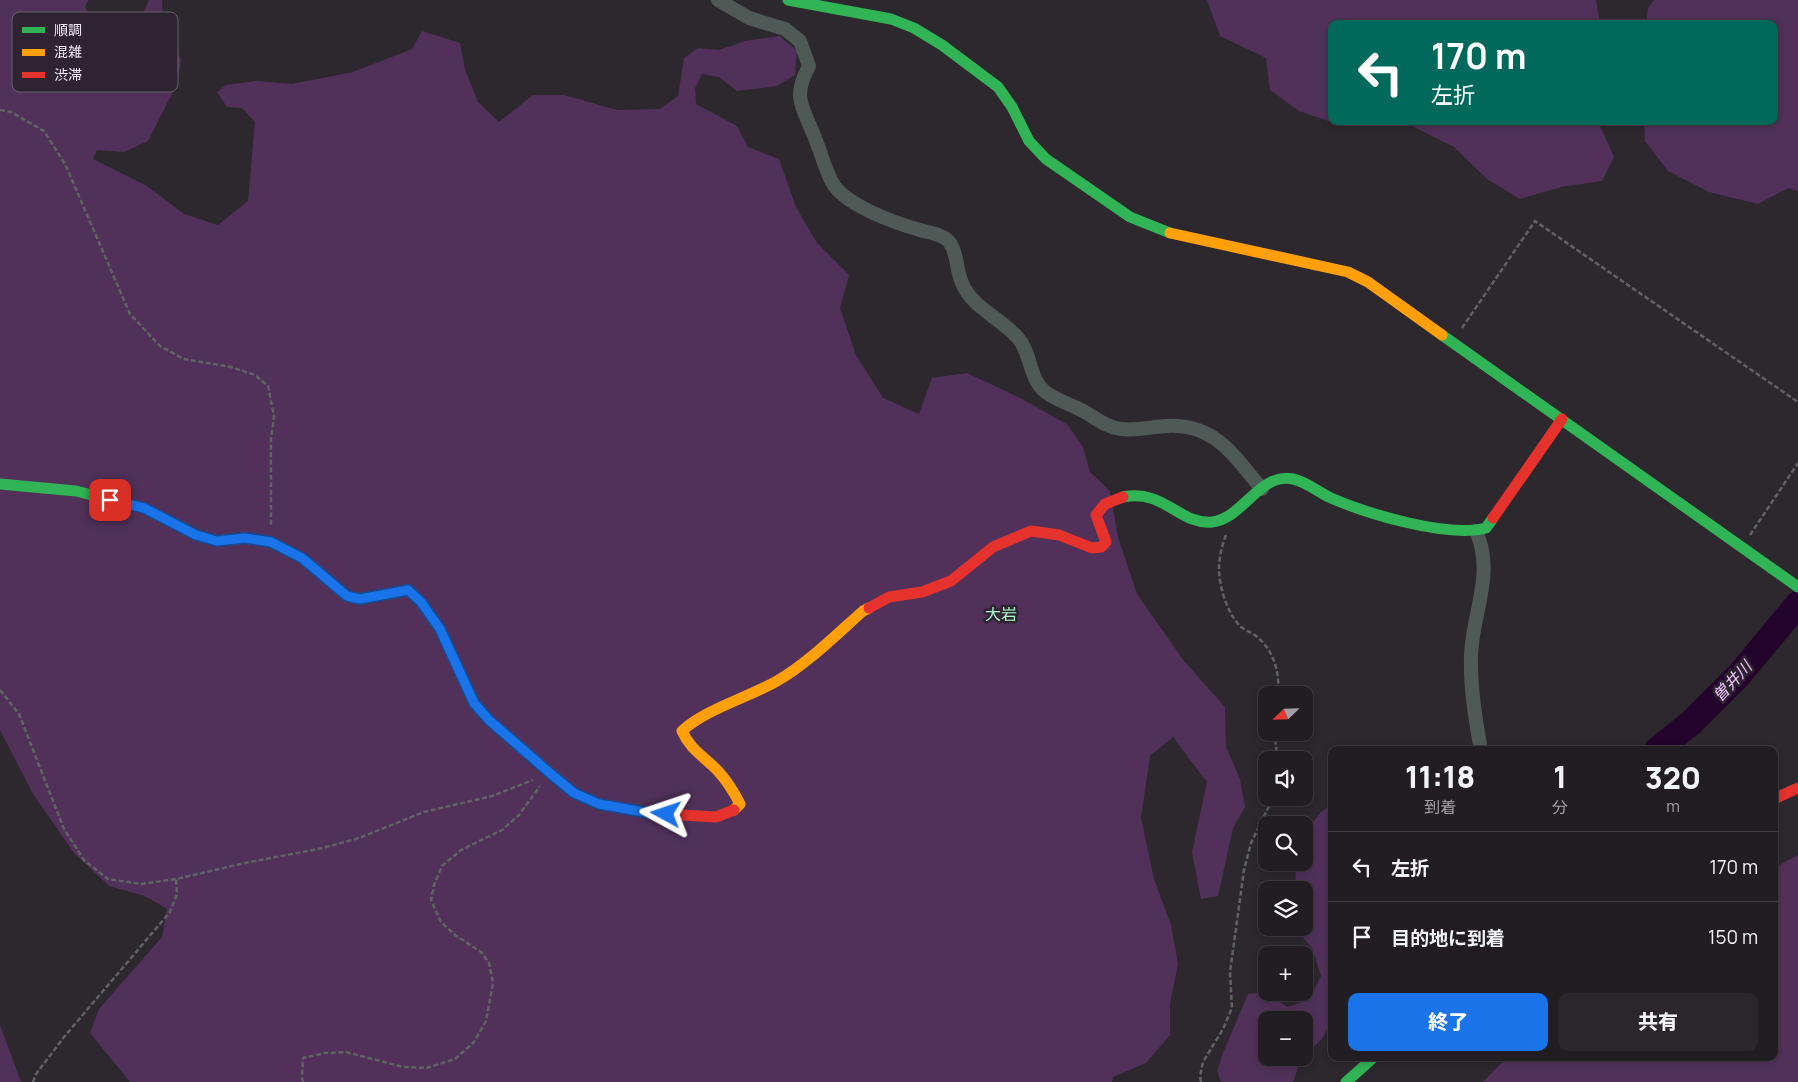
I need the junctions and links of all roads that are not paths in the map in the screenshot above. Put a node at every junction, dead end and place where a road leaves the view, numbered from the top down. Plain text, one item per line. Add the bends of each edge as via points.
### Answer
1 (718, 0) edge
2 (788, 0) edge
3 (1562, 419) junction
4 (0, 484) edge
5 (1262, 489) junction
6 (1476, 531) junction
7 (1798, 587) edge
8 (1479, 746) edge
9 (1798, 788) edge
10 (1778, 797) edge
11 (1370, 1061) edge
12 (1346, 1082) edge

1 - 5 street via 749,18 785,29 800,41 809,66 801,80 800,104 832,183 854,204 912,228 942,236 949,242 970,296 1018,339 1027,354 1034,379 1042,389 1102,424 1121,429 1182,426 1204,431 1219,441
2 - 3 street via 891,19 914,28 942,44 998,87 1029,141 1046,159 1130,217 1175,235 1348,272 1368,282
3 - 6 street via 1486,528
3 - 7 street
4 - 5 street via 76,491 144,508 196,535 217,541 245,538 271,542 302,558 347,596 360,599 408,590 440,629 474,703 489,720 574,793 599,804 649,813 716,817 734,811 740,804 719,772 688,744 682,731 692,721 778,680 863,611 889,597 922,592 951,581 993,547 1031,531 1059,535 1092,548 1101,547 1106,542 1096,515 1102,505 1128,495 1159,499 1197,521 1213,522
5 - 6 street via 1272,481 1292,478 1368,513 1419,526
6 - 8 street via 1483,545 1485,564 1472,644 1471,688
9 - 10 street
11 - 12 street

